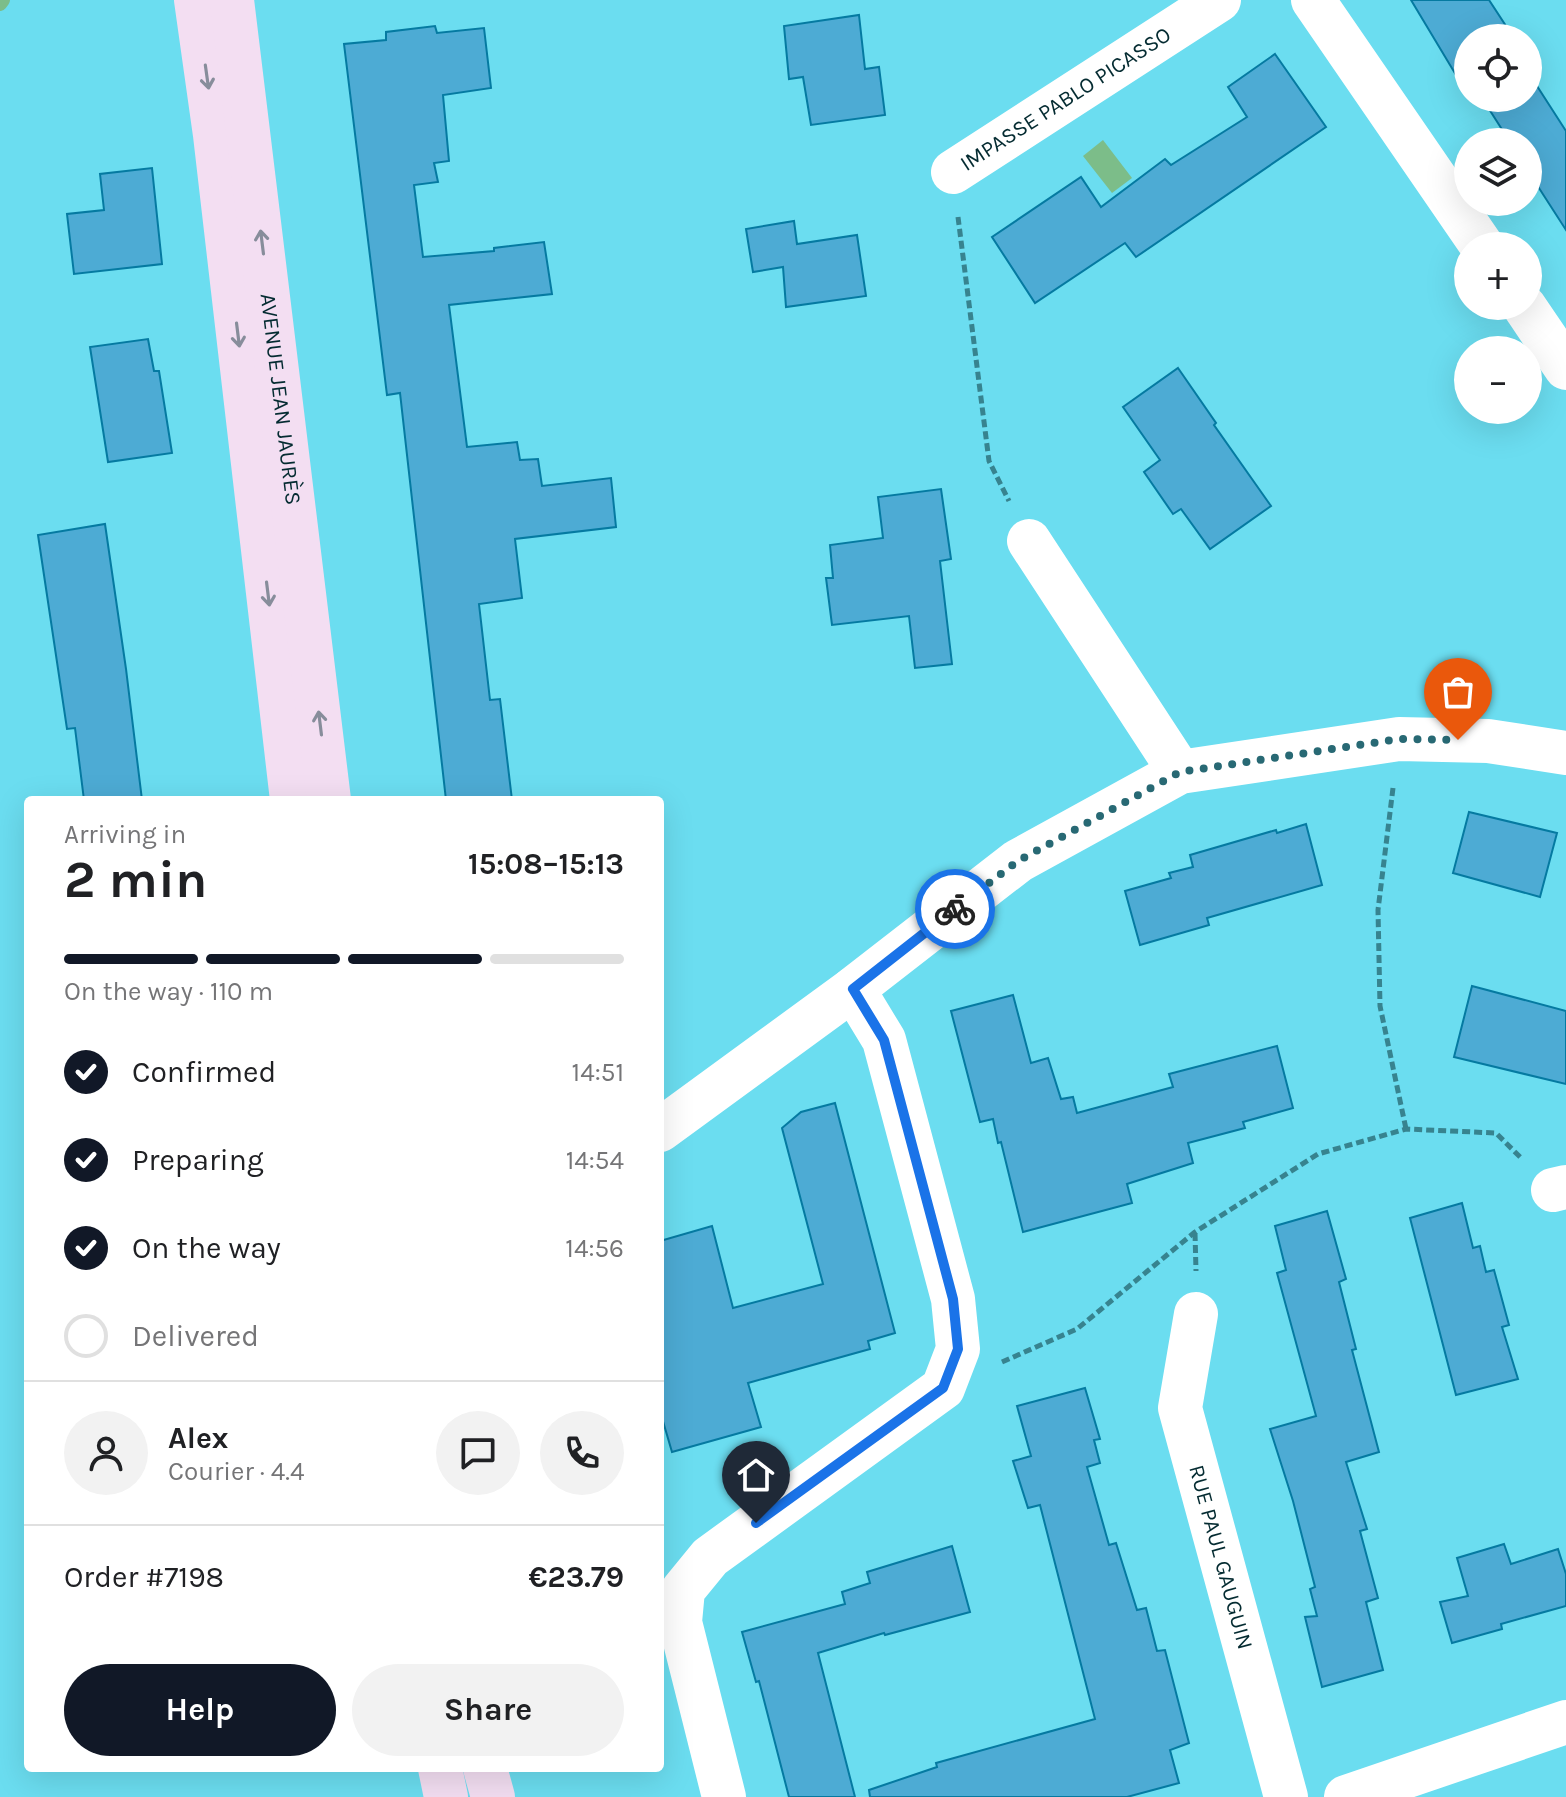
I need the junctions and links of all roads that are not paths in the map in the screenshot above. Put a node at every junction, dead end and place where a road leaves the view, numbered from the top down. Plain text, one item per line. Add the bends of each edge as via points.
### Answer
1 (196, 0) edge
2 (232, 0) edge
3 (1219, 0) edge
4 (1313, 0) edge
5 (953, 172) road end
6 (1472, 232) edge
7 (1533, 320) edge
8 (1566, 368) edge
9 (1029, 541) road end
10 (1566, 753) edge
11 (1180, 772) junction
12 (292, 796) edge
13 (329, 796) edge
14 (853, 989) junction
15 (664, 1127) edge
16 (1196, 1314) dead end
17 (1566, 1722) edge
18 (441, 1772) edge
19 (486, 1772) edge
20 (446, 1797) edge
21 (493, 1797) edge
22 (724, 1797) edge
23 (1286, 1797) edge
24 (1346, 1797) edge

1 -> 12 main road, AVENUE JEAN JAURÈS
13 -> 2 main road, AVENUE JEAN JAURÈS
3 - 5 street, IMPASSE PABLO PICASSO
4 - 6 street
7 - 8 street
9 - 11 street
10 - 11 street via 1488,741 1399,739
11 - 14 street via 1018,861
14 - 15 street
14 - 22 street via 884,1040 953,1299 958,1349 943,1388 710,1557 683,1590 680,1622
16 - 23 street, RUE PAUL GAUGUIN via 1180,1408
17 - 24 street
18 - 20 main road
19 - 21 main road

